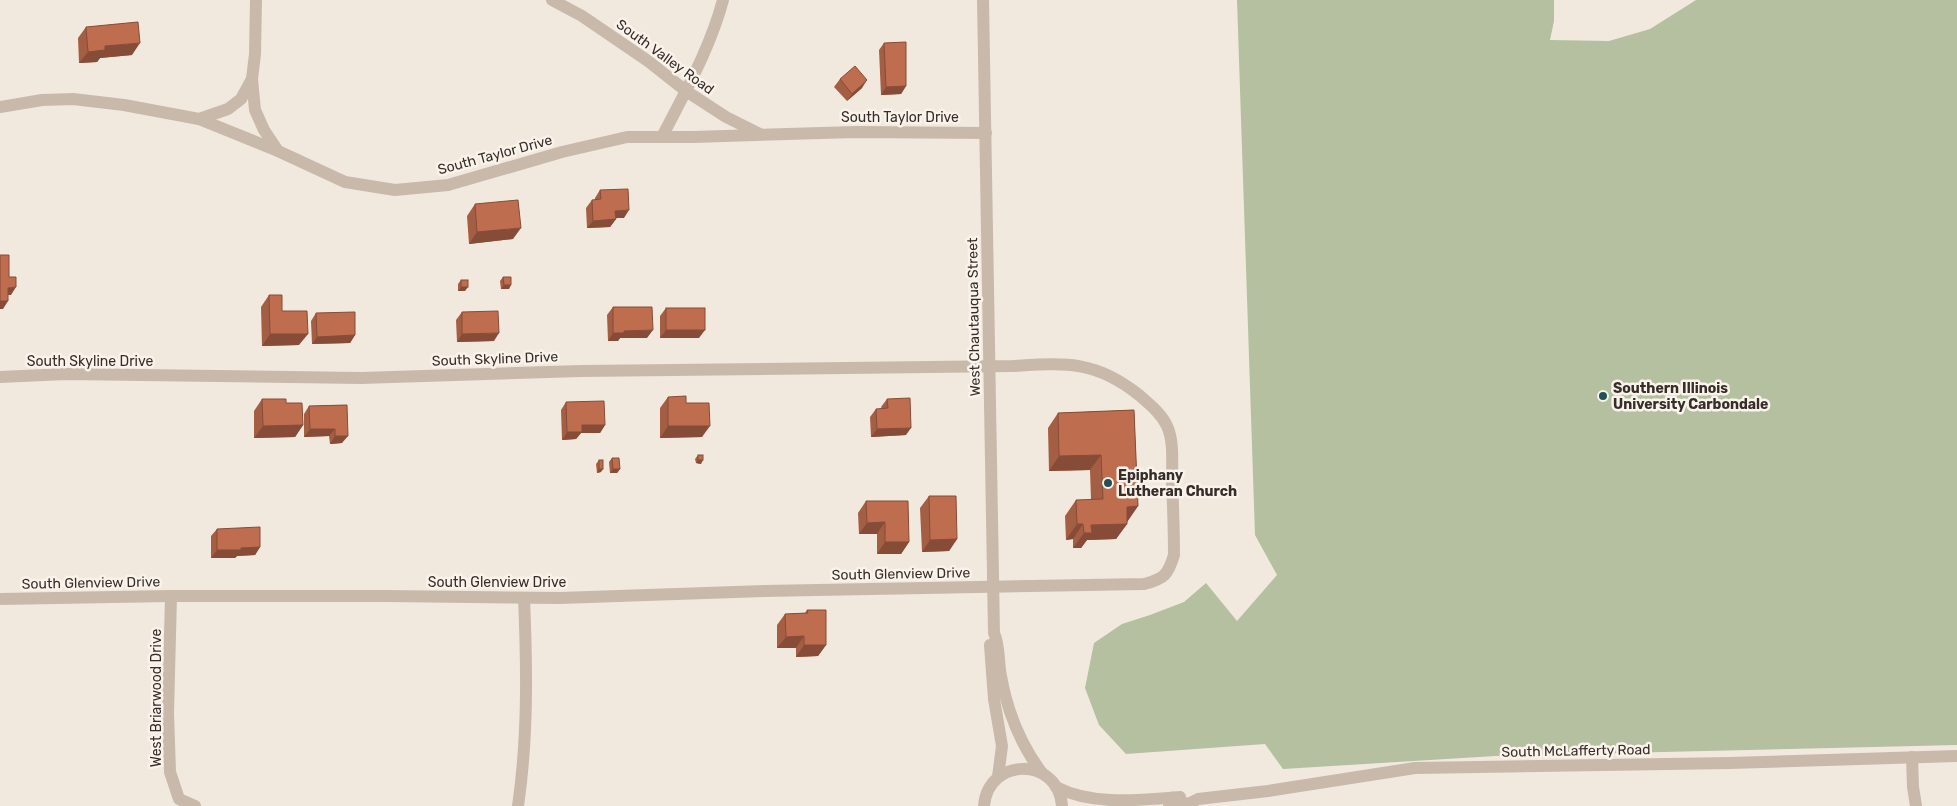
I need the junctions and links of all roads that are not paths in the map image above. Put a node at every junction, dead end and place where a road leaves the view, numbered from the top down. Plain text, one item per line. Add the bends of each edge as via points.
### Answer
1 (256, 0) edge
2 (552, 0) edge
3 (723, 0) edge
4 (983, 0) edge
5 (252, 79) junction
6 (686, 92) junction
7 (0, 107) edge
8 (199, 119) junction
9 (986, 133) junction
10 (762, 135) junction
11 (662, 137) junction
12 (278, 151) junction
13 (990, 366) junction
14 (0, 378) edge
15 (993, 587) junction
16 (171, 596) junction
17 (524, 598) junction
18 (0, 599) edge
19 (994, 633) junction
20 (1957, 756) edge
21 (1912, 757) junction
22 (1042, 773) junction
23 (998, 777) junction
24 (1056, 787) junction
25 (1198, 799) junction
26 (195, 806) edge
27 (518, 806) edge
28 (984, 806) edge
29 (1062, 806) edge
30 (1169, 806) edge
31 (1916, 806) edge

1 - 5 street
2 - 6 street, South Valley Road via 582,16
3 - 6 street via 716,25
4 - 9 street, West Chautauqua Street
5 - 8 street via 241,98 228,109
5 - 12 street via 255,110
6 - 10 street, South Valley Road
6 - 11 street
7 - 8 street via 72,99
8 - 12 street, South Taylor Drive
9 - 10 street, South Taylor Drive
9 - 13 street, West Chautauqua Street
10 - 11 street, South Taylor Drive
11 - 12 street, South Taylor Drive via 627,137 448,185 395,190 345,182
13 - 14 street, South Skyline Drive via 581,371 361,378 66,374
13 - 15 street, West Chautauqua Street
13 - 15 street, South Skyline Drive via 1075,364 1123,382 1155,409 1167,427 1171,446 1174,555 1164,576 1144,584
15 - 17 street, South Glenview Drive
15 - 19 street, West Chautauqua Street
16 - 17 street, South Glenview Drive
16 - 18 street, South Glenview Drive
16 - 26 street, West Briarwood Drive via 170,772 179,799
17 - 27 street via 527,683 524,768
19 - 22 street, West Chautauqua Street via 1009,709
19 - 23 street, West Chautauqua Street via 990,643 990,667 1002,746
20 - 21 street, South McLafferty Road
21 - 25 street, South McLafferty Road via 1415,768
21 - 31 street
22 - 23 street via 1022,768
22 - 24 street, West Chautauqua Street
23 - 28 street, West Chautauqua Street via 989,789
24 - 25 street, South McLafferty Road via 1094,799 1188,796
24 - 29 street, West Chautauqua Street
25 - 30 street, South McLafferty Road

